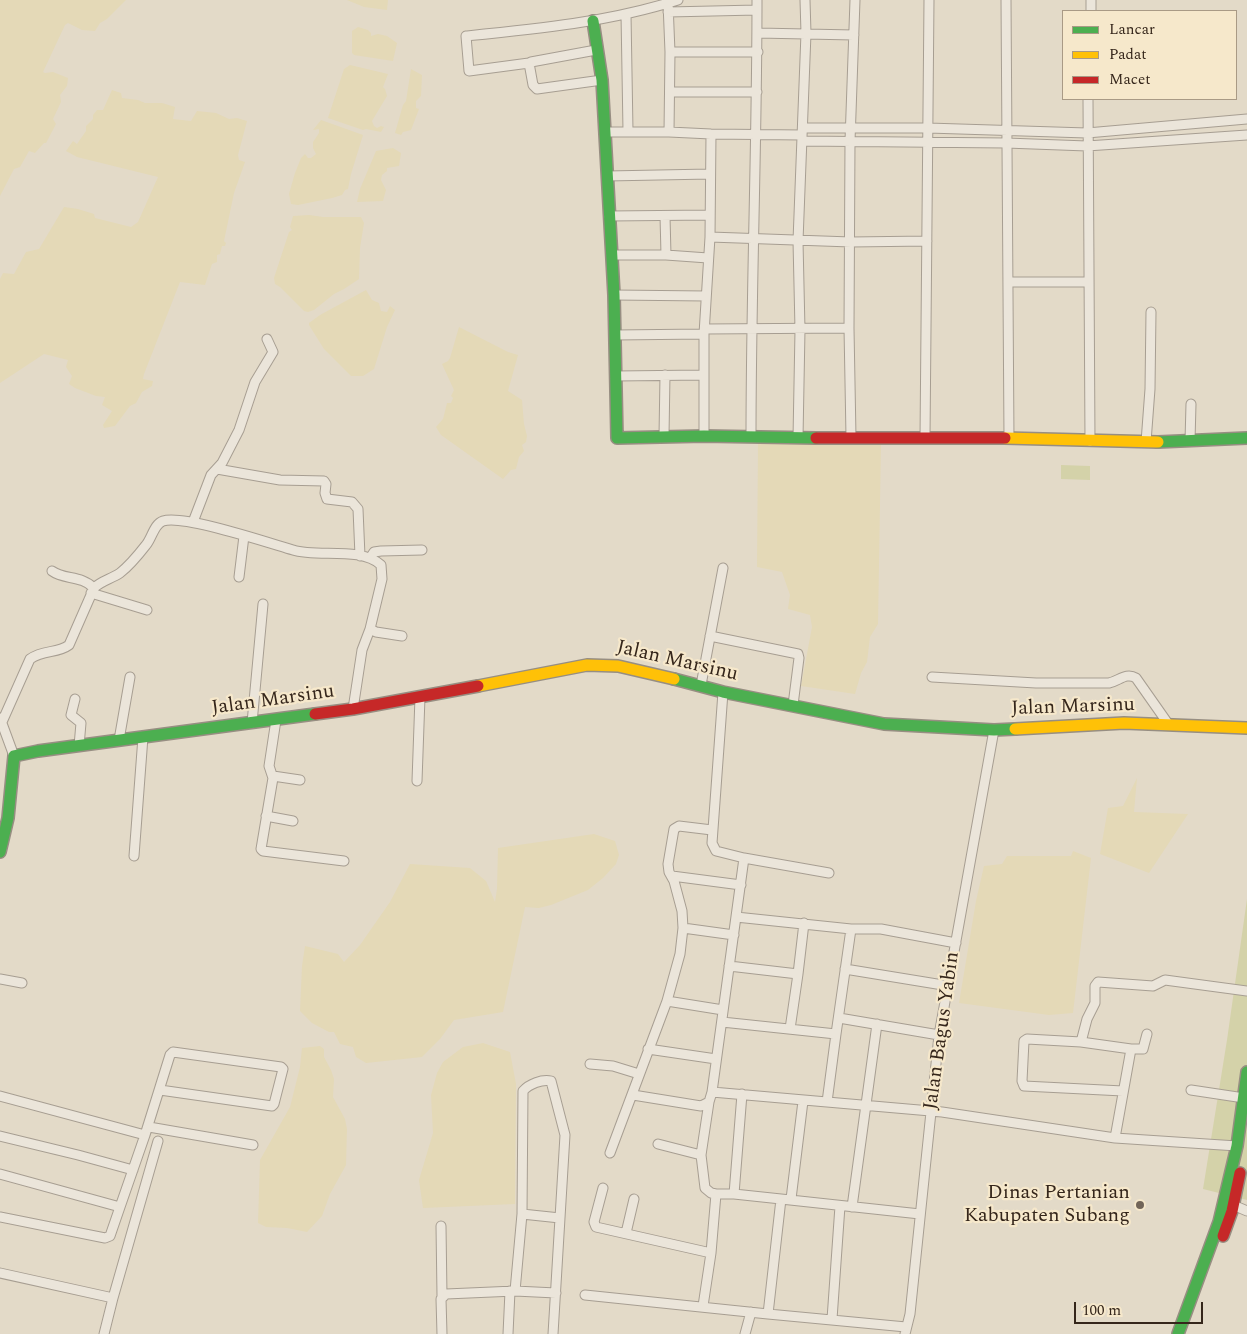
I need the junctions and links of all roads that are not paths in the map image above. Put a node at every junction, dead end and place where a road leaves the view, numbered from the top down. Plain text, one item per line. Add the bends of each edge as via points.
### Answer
1 (678, 0) edge
2 (805, 0) edge
3 (855, 0) edge
4 (929, 0) edge
5 (1006, 0) edge
6 (758, 5) edge
7 (668, 8) junction
8 (626, 14) junction
9 (592, 21) junction
10 (758, 33) junction
11 (806, 34) junction
12 (854, 35) junction
13 (596, 50) junction
14 (670, 52) junction
15 (758, 52) junction
16 (529, 64) junction
17 (602, 80) junction
18 (670, 92) junction
19 (757, 92) junction
20 (1088, 100) edge
21 (1247, 119) edge
22 (851, 128) junction
23 (928, 128) junction
24 (1006, 130) junction
25 (628, 131) junction
26 (605, 132) junction
27 (669, 132) junction
28 (1087, 133) junction
29 (711, 134) junction
30 (756, 134) junction
31 (802, 135) junction
32 (1247, 135) edge
33 (850, 141) junction
34 (928, 142) junction
35 (1006, 143) junction
36 (1087, 146) junction
37 (710, 174) junction
38 (607, 176) junction
39 (609, 216) junction
40 (665, 216) junction
41 (710, 216) junction
42 (710, 237) junction
43 (753, 239) junction
44 (798, 240) junction
45 (927, 241) junction
46 (851, 242) junction
47 (666, 255) junction
48 (612, 256) junction
49 (708, 258) junction
50 (1008, 282) junction
51 (1089, 282) junction
52 (614, 295) junction
53 (706, 296) junction
54 (1151, 312) dead end
55 (751, 328) junction
56 (849, 328) junction
57 (800, 330) junction
58 (704, 331) junction
59 (615, 335) junction
60 (267, 339) dead end
61 (664, 375) junction
62 (703, 375) junction
63 (616, 376) junction
64 (1191, 404) dead end
65 (664, 436) junction
66 (704, 436) junction
67 (751, 437) junction
68 (851, 437) junction
69 (798, 438) junction
70 (925, 438) junction
71 (1009, 438) junction
72 (1247, 438) edge
73 (1090, 441) junction
74 (1190, 441) junction
75 (1146, 442) junction
76 (217, 469) junction
77 (193, 522) junction
78 (244, 536) junction
79 (422, 550) dead end
80 (360, 556) junction
81 (370, 558) junction
82 (723, 568) dead end
83 (52, 571) dead end
84 (239, 577) dead end
85 (92, 590) junction
86 (262, 604) dead end
87 (147, 610) dead end
88 (370, 629) junction
89 (402, 636) dead end
90 (710, 636) junction
91 (130, 677) dead end
92 (932, 677) dead end
93 (701, 685) junction
94 (723, 692) junction
95 (420, 697) junction
96 (74, 699) dead end
97 (793, 705) junction
98 (353, 709) junction
99 (1, 720) edge
100 (276, 720) junction
101 (252, 723) junction
102 (1169, 725) junction
103 (1247, 728) edge
104 (994, 730) junction
105 (143, 737) junction
106 (119, 740) junction
107 (4, 741) edge
108 (80, 746) junction
109 (14, 756) junction
110 (273, 776) junction
111 (300, 780) dead end
112 (417, 781) dead end
113 (266, 816) junction
114 (293, 821) dead end
115 (712, 830) junction
116 (0, 852) edge
117 (134, 856) dead end
118 (744, 858) junction
119 (344, 861) dead end
120 (829, 873) dead end
121 (672, 876) junction
122 (741, 885) junction
123 (736, 917) junction
124 (804, 923) junction
125 (683, 928) junction
126 (850, 929) junction
127 (734, 935) junction
128 (956, 943) junction
129 (730, 966) junction
130 (845, 969) junction
131 (798, 974) junction
132 (0, 979) edge
133 (22, 983) dead end
134 (949, 986) junction
135 (1247, 991) edge
136 (667, 1001) junction
137 (723, 1010) junction
138 (839, 1018) junction
139 (722, 1022) junction
140 (877, 1024) junction
141 (790, 1029) junction
142 (836, 1034) junction
143 (939, 1034) junction
144 (1147, 1034) dead end
145 (1081, 1042) junction
146 (648, 1049) junction
147 (1131, 1049) junction
148 (716, 1060) junction
149 (590, 1064) dead end
150 (1247, 1072) edge
151 (639, 1074) junction
152 (160, 1090) junction
153 (1190, 1090) dead end
154 (1123, 1091) junction
155 (742, 1094) junction
156 (632, 1095) junction
157 (0, 1096) edge
158 (710, 1097) junction
159 (1244, 1098) junction
160 (803, 1100) junction
161 (827, 1102) junction
162 (865, 1106) junction
163 (931, 1112) junction
164 (147, 1131) junction
165 (0, 1136) edge
166 (1247, 1136) edge
167 (1115, 1138) junction
168 (158, 1141) dead end
169 (658, 1144) dead end
170 (253, 1145) dead end
171 (1237, 1146) junction
172 (610, 1153) dead end
173 (701, 1155) junction
174 (133, 1170) junction
175 (0, 1174) edge
176 (603, 1188) dead end
177 (716, 1194) junction
178 (734, 1194) junction
179 (634, 1198) dead end
180 (781, 1199) junction
181 (791, 1199) junction
182 (1233, 1205) junction
183 (840, 1206) junction
184 (852, 1207) junction
185 (120, 1208) junction
186 (1247, 1210) edge
187 (522, 1214) junction
188 (920, 1214) junction
189 (0, 1217) edge
190 (560, 1218) junction
191 (441, 1226) dead end
192 (626, 1233) junction
193 (711, 1253) junction
194 (0, 1273) edge
195 (512, 1291) junction
196 (556, 1293) junction
197 (585, 1295) dead end
198 (442, 1296) junction
199 (113, 1298) junction
200 (703, 1306) junction
201 (751, 1312) junction
202 (768, 1314) junction
203 (832, 1319) junction
204 (906, 1330) edge
205 (104, 1334) edge
206 (442, 1334) edge
207 (508, 1334) edge
208 (553, 1334) edge
209 (745, 1334) edge
210 (1178, 1334) edge
211 (1186, 1334) edge

1 - 7 street
2 - 11 street
3 - 12 street
4 - 23 street
5 - 24 street
6 - 7 street
6 - 10 street
7 - 8 street
7 - 14 street
8 - 9 street
8 - 25 street
9 - 13 street
9 - 16 street via 466,36 469,71
10 - 11 street
10 - 15 street
11 - 12 street
11 - 31 street
12 - 22 street
13 - 16 street
13 - 17 street
14 - 15 street
14 - 18 street
15 - 19 street
16 - 17 street via 533,85 537,89
17 - 26 street
18 - 19 street
18 - 27 street
19 - 30 street
20 - 28 street
21 - 28 street
22 - 23 street
22 - 31 street
22 - 33 street
23 - 24 street
23 - 34 street
24 - 28 street
24 - 35 street
25 - 26 street
25 - 27 street
26 - 38 street
27 - 29 street
28 - 36 street
29 - 30 street
29 - 37 street
30 - 31 street
30 - 43 street
31 - 33 street
31 - 44 street
32 - 36 street
33 - 34 street
33 - 46 street
34 - 35 street
34 - 45 street
35 - 36 street
35 - 50 street
36 - 51 street
37 - 38 street
37 - 41 street
38 - 39 street
39 - 40 street
39 - 48 street
40 - 41 street
40 - 47 street
41 - 42 street
42 - 43 street
42 - 49 street
43 - 44 street
43 - 55 street
44 - 46 street
44 - 57 street
45 - 46 street
45 - 70 street
46 - 56 street
47 - 48 street
47 - 49 street
48 - 52 street
49 - 53 street
50 - 51 street
50 - 71 street
51 - 73 street
52 - 53 street
52 - 59 street
53 - 58 street
54 - 75 street
55 - 57 street
55 - 58 street
55 - 67 street
56 - 57 street
56 - 68 street
57 - 69 street
58 - 59 street
58 - 62 street
59 - 63 street
60 - 76 street via 273,352 255,382 239,430
61 - 62 street
61 - 63 street
61 - 65 street
62 - 66 street
63 - 65 street via 618,438
64 - 74 street
65 - 66 street
66 - 67 street
67 - 69 street
68 - 69 street
68 - 70 street
70 - 71 street
71 - 73 street
72 - 74 street
73 - 75 street
74 - 75 street
76 - 77 street via 211,475
76 - 80 street via 280,480 325,482 327,499 352,502 358,509
77 - 78 street
77 - 85 street via 160,522 148,544 121,572
78 - 80 street via 295,551
78 - 84 street
79 - 81 street via 374,552
80 - 81 street
81 - 88 street via 381,565 382,580
82 - 90 street
83 - 85 street via 90,584
85 - 87 street
85 - 99 street via 69,645 63,650 38,654 30,659
86 - 101 street
88 - 89 street
88 - 98 street via 362,650
90 - 93 street
90 - 97 street via 798,654
91 - 106 street
92 - 102 street via 1109,683 1126,675 1132,676
93 - 94 street, Jalan Marsinu
93 - 95 street, Jalan Marsinu via 618,666 587,665
94 - 97 street, Jalan Marsinu
94 - 115 street
95 - 98 street, Jalan Marsinu
95 - 112 street
96 - 108 street via 71,715 82,723
97 - 104 street, Jalan Marsinu via 884,724
98 - 100 street, Jalan Marsinu
99 - 107 street
100 - 101 street, Jalan Marsinu
100 - 110 street via 269,766
101 - 105 street, Jalan Marsinu
102 - 103 street, Jalan Marsinu
102 - 104 street, Jalan Marsinu via 1124,723
104 - 128 street, Jalan Bagus Yabin
105 - 106 street, Jalan Marsinu
105 - 117 street
106 - 108 street, Jalan Marsinu
107 - 109 street
108 - 109 street, Jalan Marsinu
109 - 116 street via 8,818
110 - 111 street
110 - 113 street
113 - 114 street
113 - 119 street via 260,848 263,851
115 - 118 street via 716,851
115 - 121 street via 675,827 668,864
118 - 120 street
118 - 122 street
121 - 122 street
121 - 125 street via 682,910
122 - 123 street
123 - 124 street
123 - 127 street
124 - 126 street
124 - 131 street
125 - 127 street
125 - 136 street via 680,954
126 - 128 street via 881,929
126 - 130 street
127 - 129 street
128 - 134 street, Jalan Bagus Yabin
129 - 131 street
129 - 137 street
130 - 134 street
130 - 138 street
131 - 141 street
132 - 133 street
134 - 143 street, Jalan Bagus Yabin
135 - 145 street via 1165,980 1153,986 1098,982 1095,1003 1086,1019
136 - 137 street
136 - 146 street
137 - 139 street
138 - 140 street
138 - 142 street
139 - 141 street
139 - 148 street
140 - 143 street
140 - 162 street
141 - 142 street
142 - 161 street
143 - 163 street, Jalan Bagus Yabin
144 - 147 street via 1144,1049
145 - 147 street
145 - 154 street via 1025,1040 1023,1085
146 - 148 street
146 - 151 street
147 - 154 street
148 - 158 street
149 - 151 street via 613,1066
150 - 159 street
151 - 156 street
152 - 152 street via 173,1052 283,1069 272,1106
152 - 164 street
153 - 159 street
154 - 167 street
155 - 158 street
155 - 160 street
155 - 178 street
156 - 158 street via 701,1106
156 - 172 street
157 - 164 street
158 - 173 street
159 - 171 street
160 - 161 street
160 - 181 street
161 - 162 street
162 - 163 street
162 - 184 street
163 - 167 street
163 - 188 street, Jalan Bagus Yabin
164 - 170 street
164 - 174 street
165 - 174 street
166 - 182 street
167 - 171 street
168 - 199 street
169 - 173 street
171 - 210 street via 1219,1222
173 - 177 street via 705,1188
174 - 185 street
175 - 185 street
176 - 192 street via 595,1226
177 - 178 street
177 - 193 street
178 - 180 street
179 - 192 street
180 - 181 street
180 - 202 street
181 - 183 street
182 - 186 street
182 - 211 street
183 - 184 street
183 - 203 street
184 - 188 street
185 - 189 street via 107,1237
187 - 190 street
187 - 190 street via 523,1091 548,1080 551,1081 565,1135
187 - 195 street
188 - 204 street, Jalan Bagus Yabin
190 - 196 street
191 - 198 street
192 - 193 street
193 - 200 street
194 - 199 street
195 - 196 street
195 - 198 street
195 - 207 street
196 - 208 street
197 - 200 street
198 - 206 street
199 - 205 street
200 - 201 street
201 - 202 street
201 - 209 street
202 - 203 street
203 - 204 street

